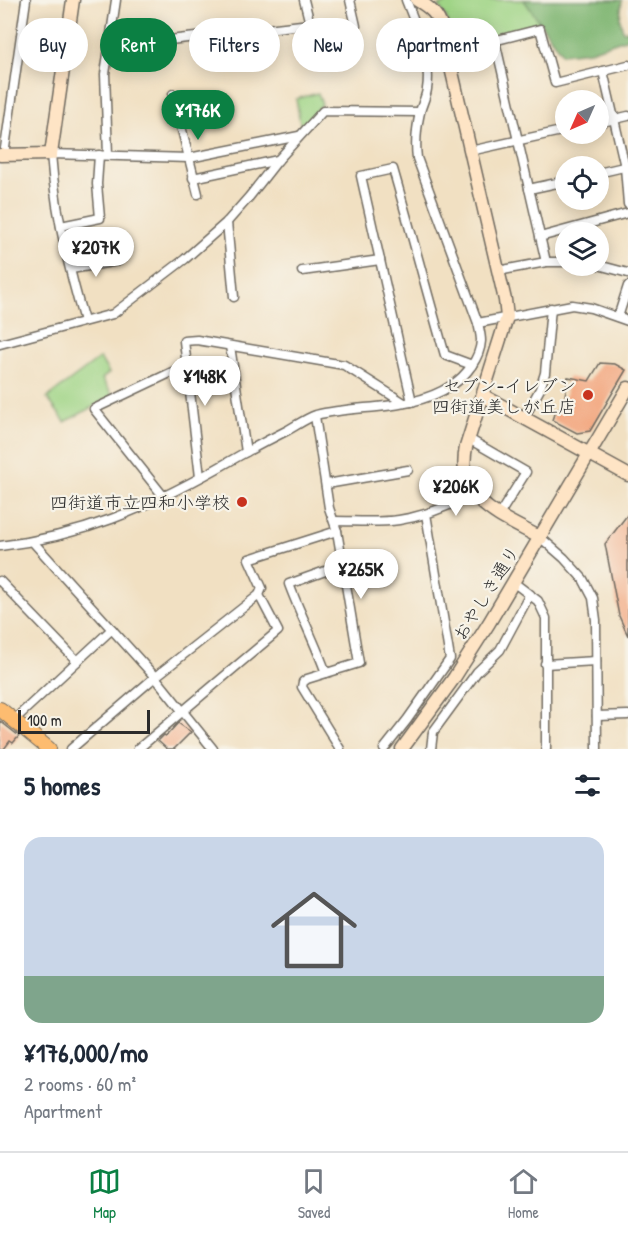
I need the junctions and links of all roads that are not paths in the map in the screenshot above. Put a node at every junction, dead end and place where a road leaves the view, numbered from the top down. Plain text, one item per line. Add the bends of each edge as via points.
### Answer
1 (26, 0) edge
2 (73, 0) edge
3 (116, 0) edge
4 (304, 0) edge
5 (350, 0) edge
6 (406, 0) edge
7 (417, 0) edge
8 (113, 18) edge
9 (354, 18) edge
10 (437, 18) edge
11 (177, 39) edge
12 (500, 40) edge
13 (500, 63) edge
14 (628, 65) edge
15 (603, 71) junction
16 (105, 72) edge
17 (451, 72) edge
18 (173, 94) dead end
19 (420, 112) junction
20 (628, 116) edge
21 (614, 119) junction
22 (609, 120) edge
23 (555, 132) edge
24 (300, 136) junction
25 (518, 140) junction
26 (470, 151) junction
27 (51, 154) junction
28 (2, 155) edge
29 (99, 155) junction
30 (108, 155) junction
31 (189, 158) junction
32 (278, 160) junction
33 (626, 167) edge
34 (609, 171) edge
35 (193, 178) junction
36 (555, 183) edge
37 (529, 189) junction
38 (198, 194) dead end
39 (628, 204) edge
40 (628, 213) edge
41 (227, 222) junction
42 (61, 226) junction
43 (540, 237) junction
44 (380, 260) junction
45 (117, 261) dead end
46 (546, 262) junction
47 (555, 262) edge
48 (609, 268) edge
49 (71, 269) junction
50 (302, 271) dead end
51 (498, 271) junction
52 (628, 273) edge
53 (628, 286) edge
54 (234, 297) dead end
55 (551, 308) junction
56 (507, 317) junction
57 (618, 317) junction
58 (84, 321) junction
59 (628, 321) edge
60 (478, 323) junction
61 (0, 344) edge
62 (230, 346) junction
63 (187, 365) junction
64 (472, 365) junction
65 (628, 388) edge
66 (484, 396) junction
67 (408, 403) junction
68 (315, 416) junction
69 (524, 418) junction
70 (469, 439) junction
71 (246, 452) junction
72 (590, 454) junction
73 (408, 470) dead end
74 (628, 475) edge
75 (200, 477) junction
76 (327, 484) junction
77 (472, 493) junction
78 (164, 497) junction
79 (426, 514) junction
80 (500, 516) junction
81 (334, 521) junction
82 (337, 531) junction
83 (541, 538) junction
84 (33, 542) junction
85 (0, 546) edge
86 (342, 565) junction
87 (0, 581) edge
88 (513, 582) junction
89 (530, 594) junction
90 (259, 595) junction
91 (112, 629) junction
92 (77, 661) junction
93 (596, 661) junction
94 (545, 664) junction
95 (326, 673) junction
96 (155, 677) junction
97 (0, 709) edge
98 (182, 711) junction
99 (597, 716) junction
100 (628, 716) edge
101 (14, 720) junction
102 (49, 749) edge
103 (70, 749) edge
104 (138, 749) edge
105 (213, 749) edge
106 (340, 749) edge
107 (384, 749) edge
108 (402, 749) edge
109 (431, 749) edge
110 (546, 749) edge
111 (597, 749) edge

1 - 28 street
2 - 27 street
3 - 8 street
4 - 11 street via 310,24
5 - 9 street
6 - 19 street via 426,64 427,89
7 - 10 street
12 - 15 street via 540,29 555,83
13 - 25 street
14 - 15 street
15 - 21 street
16 - 30 street
17 - 26 street
18 - 31 street
19 - 24 street via 323,111
19 - 60 street via 417,158
20 - 21 street
21 - 22 street
21 - 33 street
23 - 25 street
24 - 31 street
24 - 32 street
25 - 26 street
25 - 37 street
26 - 51 street
27 - 28 street
27 - 29 street
27 - 42 street
29 - 30 street
29 - 42 street via 100,218
30 - 31 street
31 - 35 street
32 - 35 street
32 - 41 street
33 - 34 street
33 - 39 street
35 - 38 street
36 - 37 street
37 - 43 street
40 - 43 street
41 - 54 street
41 - 58 street via 113,314
42 - 49 street
43 - 46 street
44 - 50 street
44 - 64 street via 361,176 393,169 445,355
44 - 67 street
45 - 49 street
46 - 47 street
46 - 51 street
48 - 52 street
49 - 58 street
51 - 56 street
53 - 57 street
55 - 56 street
55 - 57 street via 572,305
55 - 69 street via 545,374
56 - 60 street
56 - 66 street
57 - 59 street
58 - 61 street
60 - 64 street via 481,341
62 - 63 street via 184,341
62 - 67 street via 344,365
62 - 71 street
63 - 75 street
63 - 78 street via 94,409
64 - 67 street via 454,384
65 - 72 street, おやしき通り
66 - 69 street
66 - 70 street
67 - 68 street
68 - 71 street
68 - 76 street
69 - 72 street
70 - 77 street via 463,463
70 - 80 street via 526,472
71 - 75 street
72 - 74 street
72 - 83 street, おやしき通り
73 - 76 street
75 - 78 street
76 - 81 street
77 - 79 street
77 - 80 street
78 - 84 street via 87,529
79 - 81 street via 398,520
79 - 107 street via 450,659
80 - 83 street
81 - 82 street
82 - 86 street
82 - 90 street via 249,559 262,588
83 - 88 street, おやしき通り
83 - 93 street via 583,579 593,598
84 - 85 street
84 - 91 street
86 - 95 street via 359,663
86 - 95 street via 289,584
87 - 92 street
88 - 89 street
88 - 108 street, おやしき通り via 472,650
89 - 94 street via 546,618
89 - 109 street via 500,650 477,672 433,732
90 - 96 street
90 - 98 street via 278,631
91 - 92 street
91 - 96 street
92 - 101 street
93 - 94 street
93 - 99 street
94 - 110 street
95 - 106 street via 307,679 302,687
96 - 98 street
96 - 103 street
97 - 101 main road
98 - 104 street
98 - 105 street
99 - 100 street
99 - 111 street
101 - 102 main road

